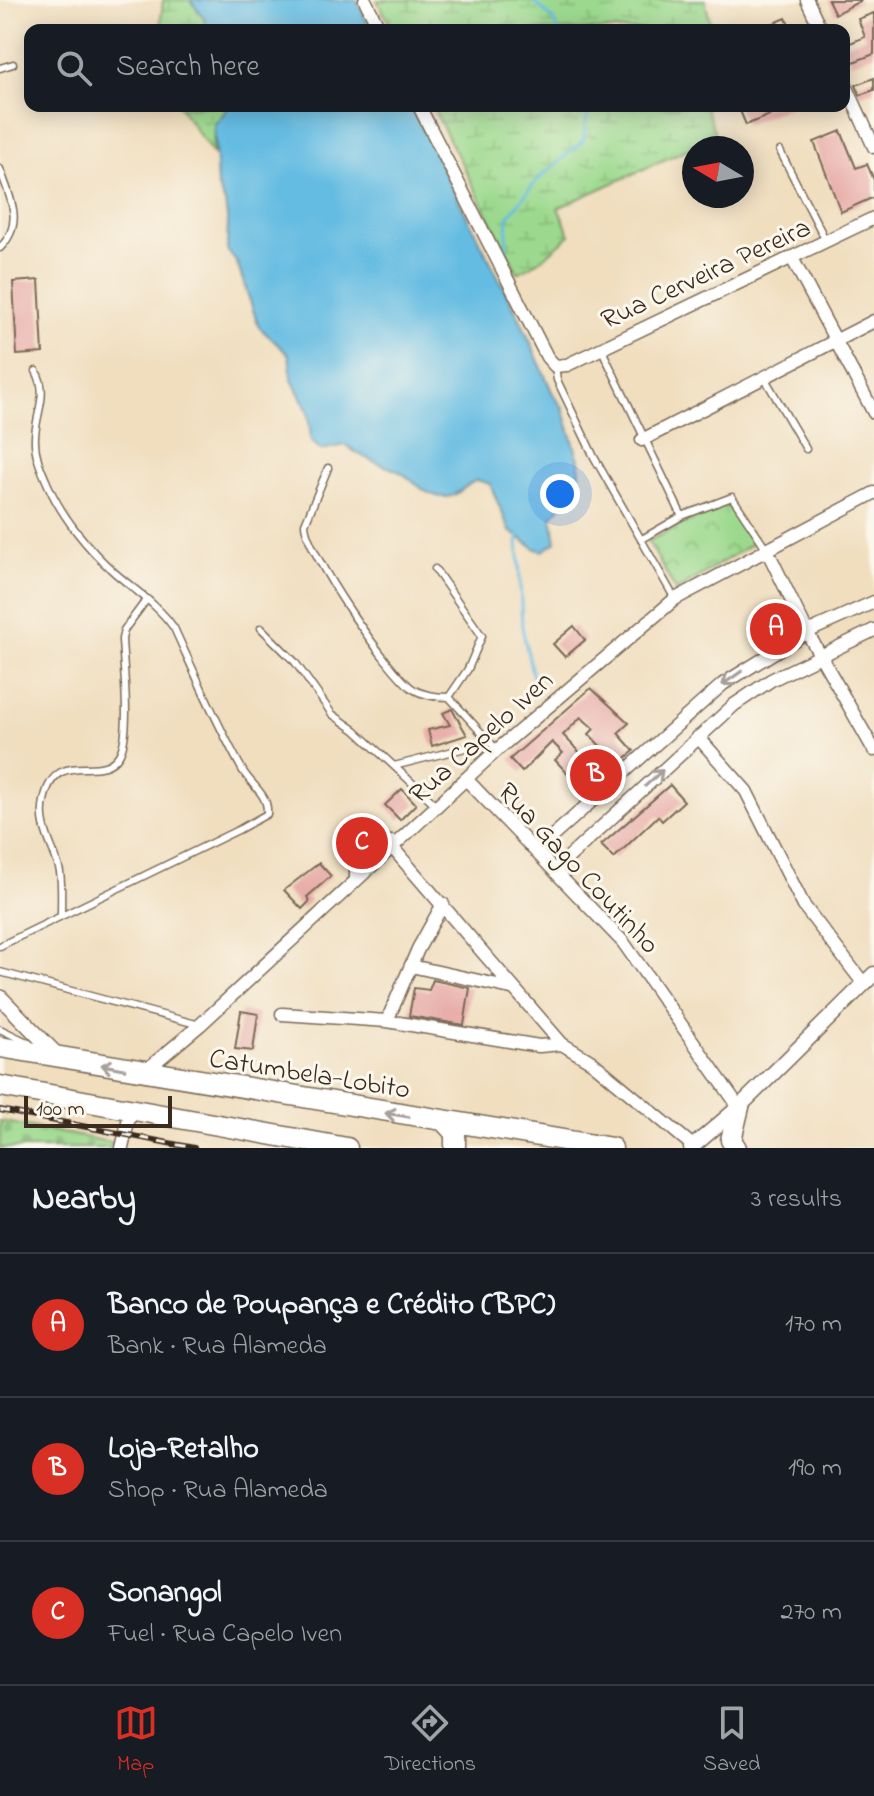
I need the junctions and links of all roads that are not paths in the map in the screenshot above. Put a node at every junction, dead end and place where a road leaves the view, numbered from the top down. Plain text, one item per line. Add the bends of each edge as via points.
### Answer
1 (365, 0) edge
2 (807, 0) edge
3 (377, 24) edge
4 (818, 24) edge
5 (13, 64) dead end
6 (0, 68) edge
7 (850, 94) edge
8 (422, 112) edge
9 (874, 147) edge
10 (780, 151) dead end
11 (0, 169) edge
12 (874, 218) edge
13 (826, 241) junction
14 (0, 248) edge
15 (792, 258) junction
16 (874, 321) edge
17 (834, 341) junction
18 (601, 348) junction
19 (555, 366) junction
20 (36, 371) dead end
21 (764, 377) junction
22 (874, 413) edge
23 (642, 440) junction
24 (806, 449) dead end
25 (328, 468) dead end
26 (874, 493) edge
27 (682, 516) junction
28 (642, 539) junction
29 (766, 548) junction
30 (435, 569) dead end
31 (147, 599) junction
32 (675, 599) junction
33 (874, 602) edge
34 (261, 628) dead end
35 (874, 630) edge
36 (807, 632) junction
37 (819, 654) junction
38 (449, 697) junction
39 (698, 737) junction
40 (493, 746) junction
41 (874, 750) edge
42 (394, 766) junction
43 (466, 779) junction
44 (437, 806) junction
45 (394, 843) junction
46 (537, 850) junction
47 (556, 869) junction
48 (353, 880) junction
49 (443, 904) junction
50 (61, 915) junction
51 (0, 946) edge
52 (411, 966) junction
53 (0, 972) edge
54 (869, 979) edge
55 (511, 988) junction
56 (0, 997) edge
57 (282, 1014) dead end
58 (387, 1021) junction
59 (200, 1025) junction
60 (0, 1029) edge
61 (562, 1044) junction
62 (0, 1047) edge
63 (58, 1056) junction
64 (143, 1073) junction
65 (0, 1086) edge
66 (739, 1107) junction
67 (131, 1109) junction
68 (446, 1123) junction
69 (692, 1147) edge
70 (122, 1148) edge
71 (347, 1148) edge
72 (455, 1148) edge
73 (612, 1148) edge
74 (736, 1148) edge

1 - 3 street
2 - 4 street
5 - 6 lane
7 - 9 street
8 - 19 street
10 - 13 lane
11 - 14 lane via 16,223
12 - 13 street, Rua Cerveira Pereira
13 - 15 street, Rua Cerveira Pereira
15 - 17 street
15 - 18 street, Rua Cerveira Pereira
16 - 17 street
17 - 21 street
17 - 22 street
18 - 19 street, Rua Cerveira Pereira
18 - 23 lane
19 - 28 lane via 594,457
20 - 31 lane via 43,393 35,436 37,459 50,489 95,552
21 - 23 street
21 - 24 lane
23 - 27 lane
25 - 38 lane via 305,524 313,549 404,682 423,694
26 - 29 street, Rua Capelo Iven
27 - 28 lane
27 - 29 lane via 732,497
28 - 32 lane
29 - 32 street, Rua Capelo Iven
29 - 36 street
30 - 38 lane via 482,636
31 - 50 lane via 122,639 126,709 119,755 105,766 65,769 53,778 44,799 46,837 59,869
31 - 50 lane via 174,628 245,773 266,800 267,814
32 - 40 street, Rua Capelo Iven
33 - 36 street
34 - 42 lane via 295,662 332,714
35 - 37 street
36 - 37 street
36 -> 46 street via 723,684
37 - 39 street via 734,705
37 - 41 street
38 - 40 lane
47 -> 39 street
39 - 54 street via 746,791 804,906
40 - 42 lane
40 - 43 street, Rua Capelo Iven
42 - 44 lane
43 - 44 street, Rua Capelo Iven
43 - 46 street, Rua Gago Coutinho
44 - 45 street, Rua Capelo Iven
45 - 48 street, Rua Capelo Iven
45 - 48 lane via 369,836 353,853
45 - 49 street
46 - 47 street, Rua Gago Coutinho
47 - 66 street, Rua Gago Coutinho via 623,942
48 - 59 street, Rua Capelo Iven
49 - 52 street
49 - 55 street
50 - 51 lane
52 - 55 street
52 - 58 street
53 - 59 lane
54 - 66 street
55 - 61 street
56 - 63 street
57 - 58 street
58 - 61 street via 539,1046
59 - 64 street, Rua Capelo Iven
60 - 63 lane
61 - 69 street via 592,1062
62 - 63 highway, Catumbela-Lobito
64 -> 63 highway, Catumbela-Lobito
68 -> 64 highway, Catumbela-Lobito
65 - 67 highway
66 - 69 street
66 - 74 highway via 731,1140
67 - 70 street
67 - 71 highway
68 - 72 highway via 455,1133
68 - 73 highway, Catumbela-Lobito

